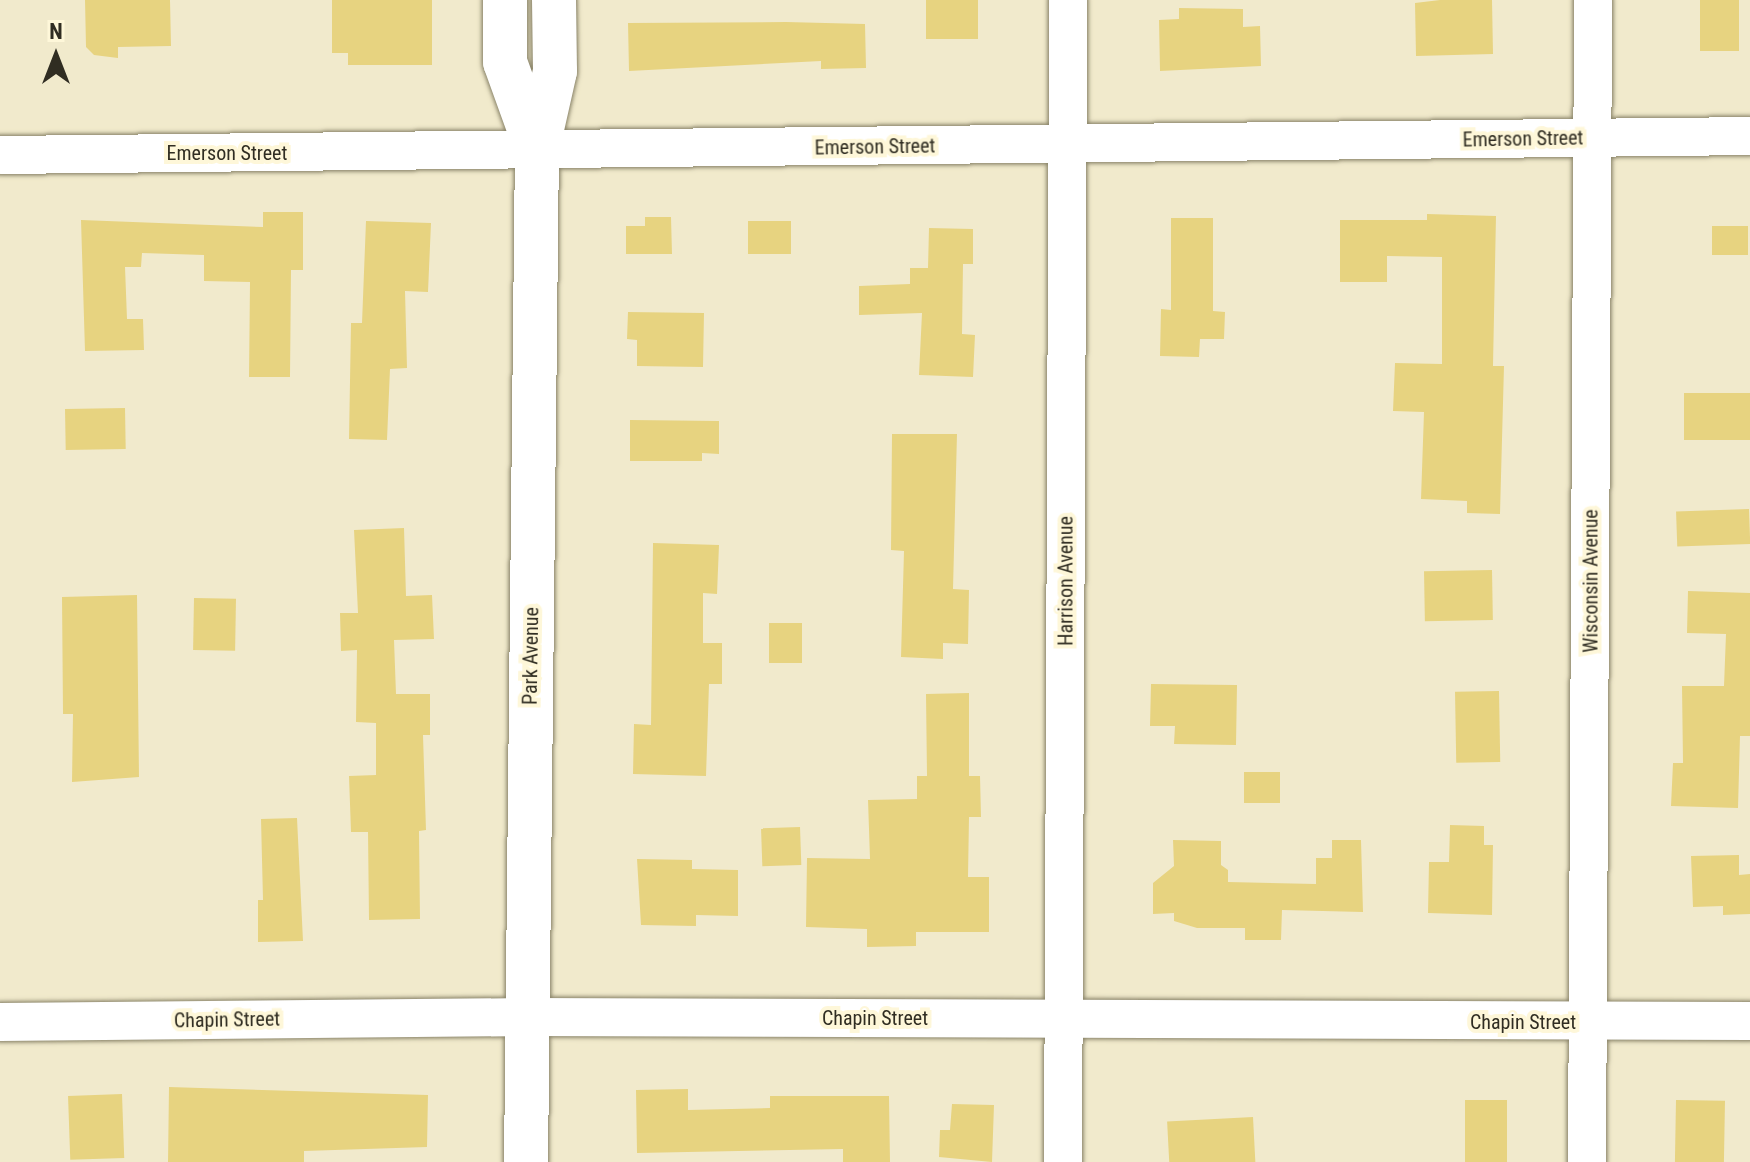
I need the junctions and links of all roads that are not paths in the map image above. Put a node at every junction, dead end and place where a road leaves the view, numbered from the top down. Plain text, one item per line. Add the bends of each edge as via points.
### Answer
1 (505, 0) edge
2 (554, 0) edge
3 (1068, 0) edge
4 (1593, 0) edge
5 (1750, 136) edge
6 (1593, 139) junction
7 (1067, 145) junction
8 (537, 151) junction
9 (0, 155) edge
10 (527, 1017) junction
11 (1064, 1019) junction
12 (1750, 1021) edge
13 (0, 1022) edge
14 (1588, 1022) junction
15 (526, 1162) edge
16 (1063, 1162) edge
17 (1587, 1162) edge

1 - 8 street, Park Avenue via 505,62
2 - 8 street, Park Avenue via 555,71
3 - 7 street, Harrison Avenue
4 - 6 street, Wisconsin Avenue
5 - 6 street, Emerson Street
6 - 7 street, Emerson Street
6 - 14 street, Wisconsin Avenue
7 - 8 street, Emerson Street
7 - 11 street, Harrison Avenue
8 - 9 street, Emerson Street
8 - 10 street, Park Avenue
10 - 11 street, Chapin Street
10 - 13 street, Chapin Street
10 - 15 street, Park Avenue
11 - 14 street, Chapin Street
11 - 16 street, Harrison Avenue
12 - 14 street, Chapin Street
14 - 17 street, Wisconsin Avenue

